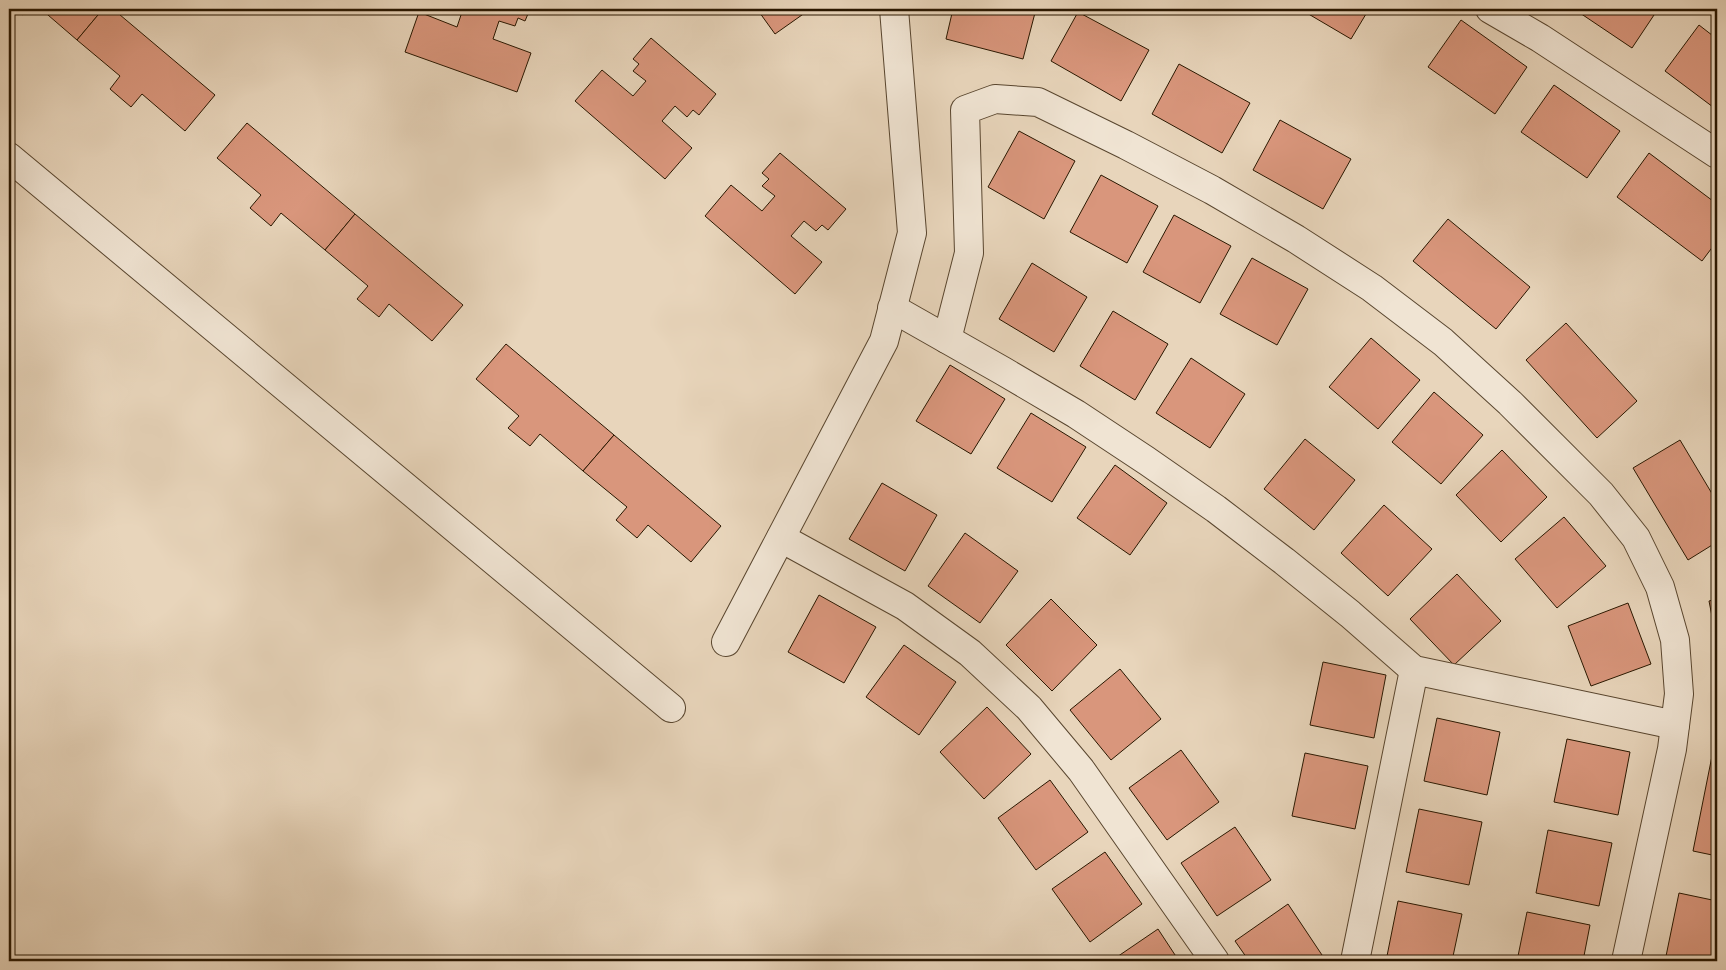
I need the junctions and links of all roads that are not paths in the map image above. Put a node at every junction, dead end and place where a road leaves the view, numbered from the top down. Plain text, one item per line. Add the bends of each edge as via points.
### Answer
1 (894, 9) edge
2 (1490, 9) edge
3 (1717, 154) edge
4 (9, 156) edge
5 (892, 308) junction
6 (947, 339) junction
7 (781, 538) junction
8 (726, 642) dead end
9 (1414, 670) junction
10 (672, 708) dead end
11 (1675, 725) junction
12 (1215, 961) edge
13 (1355, 961) edge
14 (1626, 961) edge

1 - 5 street via 912,233
2 - 3 street
4 - 10 street
5 - 6 street
5 - 7 street via 884,341
6 - 9 street via 1076,414 1209,504 1350,614
6 - 11 street via 968,253 965,110 995,99 1038,102 1186,176 1372,288 1436,337 1510,402 1601,494 1636,538 1660,587 1675,640 1679,694
7 - 8 street
7 - 12 street via 905,606 970,653 1029,708 1081,770
9 - 11 street
9 - 13 street
11 - 14 street

